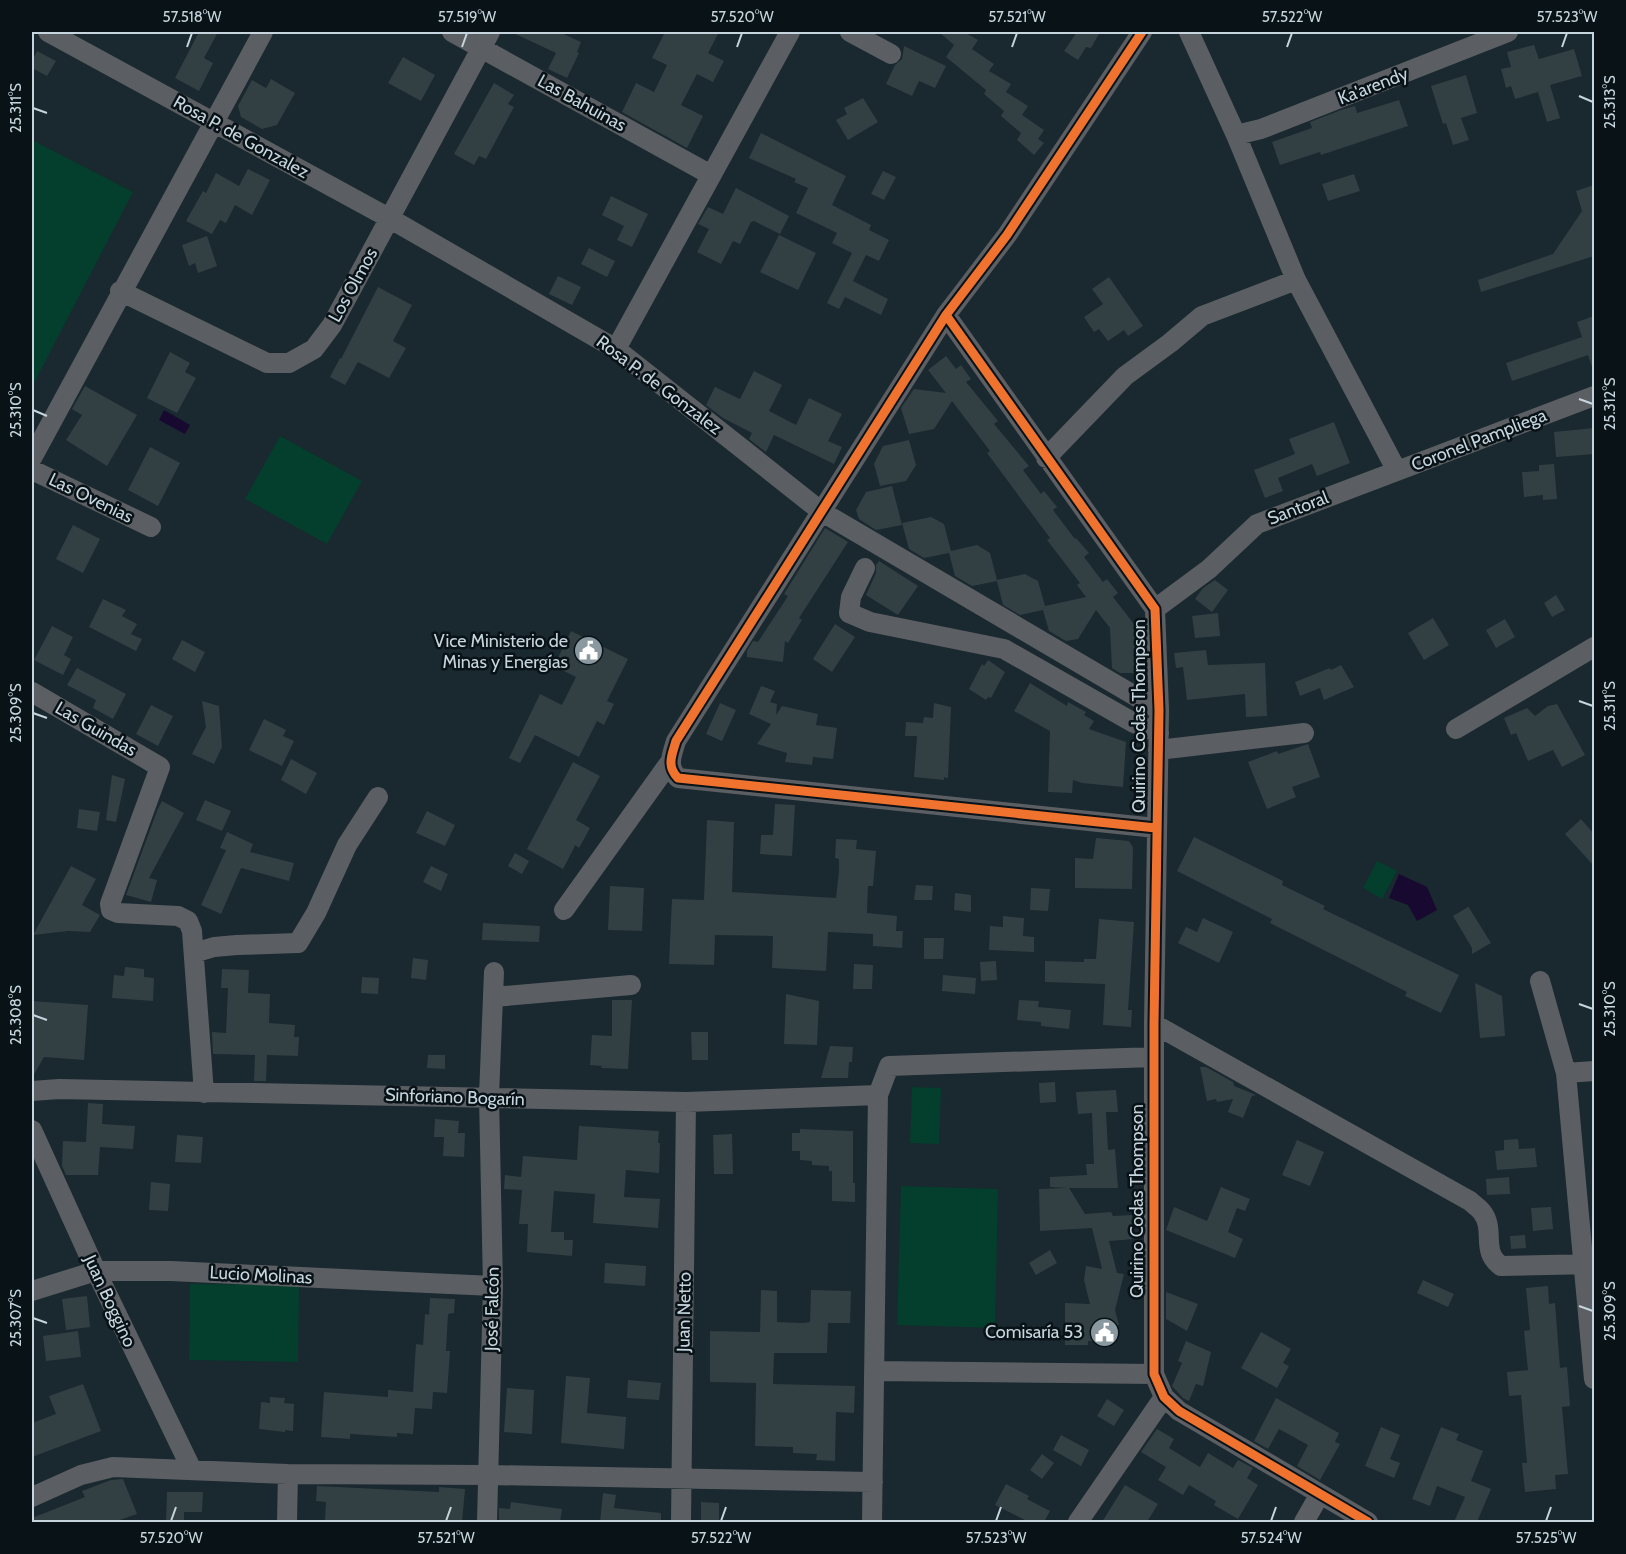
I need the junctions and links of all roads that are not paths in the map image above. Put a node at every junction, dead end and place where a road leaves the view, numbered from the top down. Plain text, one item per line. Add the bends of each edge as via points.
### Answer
1 (48, 32) edge
2 (263, 32) edge
3 (452, 32) edge
4 (790, 32) edge
5 (850, 32) edge
6 (1142, 32) edge
7 (1189, 32) edge
8 (1508, 32) edge
9 (1485, 36) edge
10 (485, 39) edge
11 (891, 54) dead end
12 (214, 122) junction
13 (1236, 135) junction
14 (711, 175) junction
15 (389, 218) junction
16 (1296, 280) junction
17 (120, 291) junction
18 (946, 315) junction
19 (616, 349) junction
20 (1594, 396) edge
21 (32, 458) edge
22 (1046, 458) junction
23 (32, 470) edge
24 (1397, 471) junction
25 (822, 512) junction
26 (151, 527) dead end
27 (865, 568) dead end
28 (1155, 609) junction
29 (1594, 647) edge
30 (32, 692) edge
31 (1159, 710) junction
32 (1456, 729) dead end
33 (1304, 733) dead end
34 (1158, 742) junction
35 (670, 762) junction
36 (378, 797) dead end
37 (1156, 828) junction
38 (564, 910) dead end
39 (194, 953) junction
40 (494, 972) dead end
41 (1540, 981) dead end
42 (631, 985) dead end
43 (494, 997) junction
44 (1154, 1024) junction
45 (1154, 1057) junction
46 (1594, 1071) edge
47 (1566, 1073) junction
48 (32, 1090) edge
49 (204, 1093) junction
50 (878, 1095) junction
51 (489, 1096) junction
52 (686, 1102) junction
53 (32, 1130) edge
54 (1589, 1264) edge
55 (96, 1271) junction
56 (493, 1286) junction
57 (32, 1291) edge
58 (875, 1371) junction
59 (1154, 1374) junction
60 (1594, 1379) edge
61 (1164, 1397) junction
62 (192, 1470) junction
63 (288, 1474) junction
64 (489, 1475) junction
65 (682, 1478) junction
66 (873, 1482) junction
67 (1320, 1494) junction
68 (32, 1497) edge
69 (287, 1522) edge
70 (487, 1522) edge
71 (681, 1522) edge
72 (872, 1522) edge
73 (1078, 1522) edge
74 (1304, 1522) edge
75 (1368, 1522) edge

1 - 12 street, Rosa P. de Gonzalez
2 - 12 street
3 - 10 street, Las Bahuinas
4 - 14 street
5 - 11 street
6 - 18 street via 1007,235
7 - 13 street, Coronel Pampliega
8 - 9 street, Ka'arendy
9 - 13 street, Ka'arendy via 1261,129
10 - 14 street, Las Bahuinas
10 - 15 street, Los Olmos
12 - 15 street, Rosa P. de Gonzalez
12 - 17 street
13 - 16 street, Coronel Pampliega
14 - 19 street
15 - 17 street, Los Olmos via 332,325 314,349 289,363 267,363
15 - 19 street, Rosa P. de Gonzalez
16 - 22 street via 1202,316 1125,376
16 - 24 street, Coronel Pampliega
17 - 21 street
18 - 22 street, Quirino Codas Thompson
18 - 25 street
19 - 25 street, Rosa P. de Gonzalez
20 - 24 street, Coronel Pampliega
22 - 28 street, Quirino Codas Thompson
23 - 26 street, Las Ovenias
24 - 28 street, Santoral via 1257,524 1209,570
25 - 31 street, Rosa P. de Gonzalez
25 - 35 street via 676,741
27 - 34 street via 851,597 849,613 870,622 1004,649 1134,723
28 - 31 street, Quirino Codas Thompson
29 - 32 street
30 - 39 street, Las Guindas via 160,767 111,910 178,916 188,921
31 - 34 street, Quirino Codas Thompson
33 - 34 street
34 - 37 street, Quirino Codas Thompson
35 - 37 street via 672,773 678,778
35 - 38 street
36 - 39 street via 346,845 298,943 214,947
37 - 44 street, Quirino Codas Thompson
39 - 49 street
40 - 43 street, José Falcón
41 - 47 street
42 - 43 street
43 - 51 street, José Falcón
44 - 45 street, Quirino Codas Thompson
44 - 54 street via 1470,1202 1482,1212 1487,1223 1489,1252 1501,1266
45 - 50 street via 889,1066
45 - 59 street, Quirino Codas Thompson
46 - 47 street
47 - 54 street
48 - 49 street, Sinforiano Bogarín
49 - 51 street, Sinforiano Bogarín
50 - 52 street, Sinforiano Bogarín
50 - 58 street
51 - 52 street, Sinforiano Bogarín
51 - 56 street, José Falcón
52 - 65 street, Juan Netto
53 - 55 street, Juan Boggino
54 - 60 street
55 - 56 street, Lucio Molinas
55 - 57 street, Lucio Molinas
55 - 62 street, Juan Boggino
56 - 64 street, José Falcón
58 - 59 street
58 - 66 street
59 - 61 street, Quirino Codas Thompson
61 - 67 street via 1179,1411
61 - 73 street
62 - 63 street
62 - 68 street via 113,1467 81,1475
63 - 64 street
63 - 69 street
64 - 65 street
64 - 70 street, José Falcón
65 - 66 street
65 - 71 street, Juan Netto
66 - 72 street
67 - 74 street
67 - 75 street

